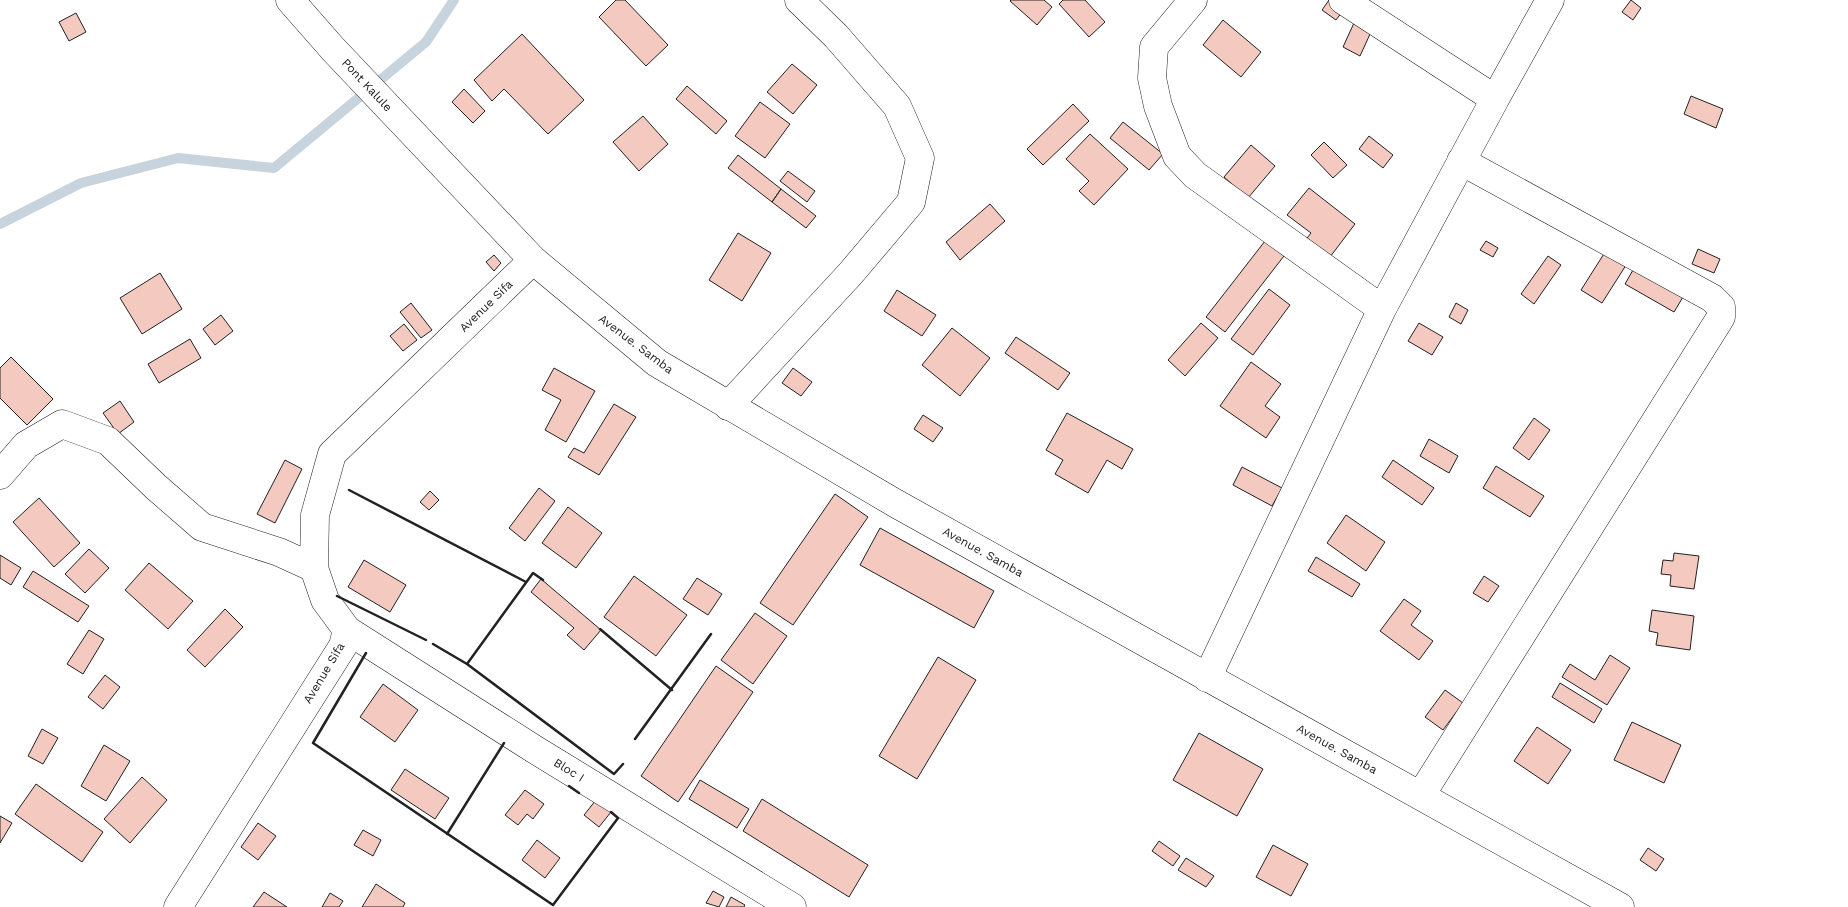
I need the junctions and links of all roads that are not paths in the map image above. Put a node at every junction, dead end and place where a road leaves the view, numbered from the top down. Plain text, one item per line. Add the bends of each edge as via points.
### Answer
1 (290, 0) edge
2 (799, 0) edge
3 (1193, 0) edge
4 (1343, 0) edge
5 (1550, 0) edge
6 (1495, 99) junction
7 (402, 122) joint
8 (1461, 161) junction
9 (534, 260) junction
10 (1382, 309) junction
11 (728, 406) junction
12 (0, 475) edge
13 (314, 568) junction
14 (347, 630) junction
15 (1207, 678) junction
16 (1420, 795) junction
17 (178, 907) edge
18 (792, 907) edge
19 (1620, 907) edge

1 - 7 street, Pont Kalule
2 - 11 street via 836,36 897,106 920,158 911,202 851,273
3 - 10 street via 1154,47 1152,78 1158,106 1177,156 1195,175
4 - 6 street
5 - 6 street
6 - 8 street
7 - 9 street, Avenue. Samba
8 - 10 street
8 - 16 street via 1712,298 1721,307 1721,317
9 - 11 street, Avenue. Samba via 657,363
9 - 13 street, Avenue Sifa via 332,454 315,515
10 - 15 street
11 - 15 street, Avenue. Samba
12 - 13 street via 26,445 62,424 108,441 202,527 278,552
13 - 14 street, Avenue Sifa via 325,600
14 - 17 street, Avenue Sifa via 343,646
14 - 18 street, Bloc I
15 - 16 street, Avenue. Samba
16 - 19 street, Avenue. Samba

